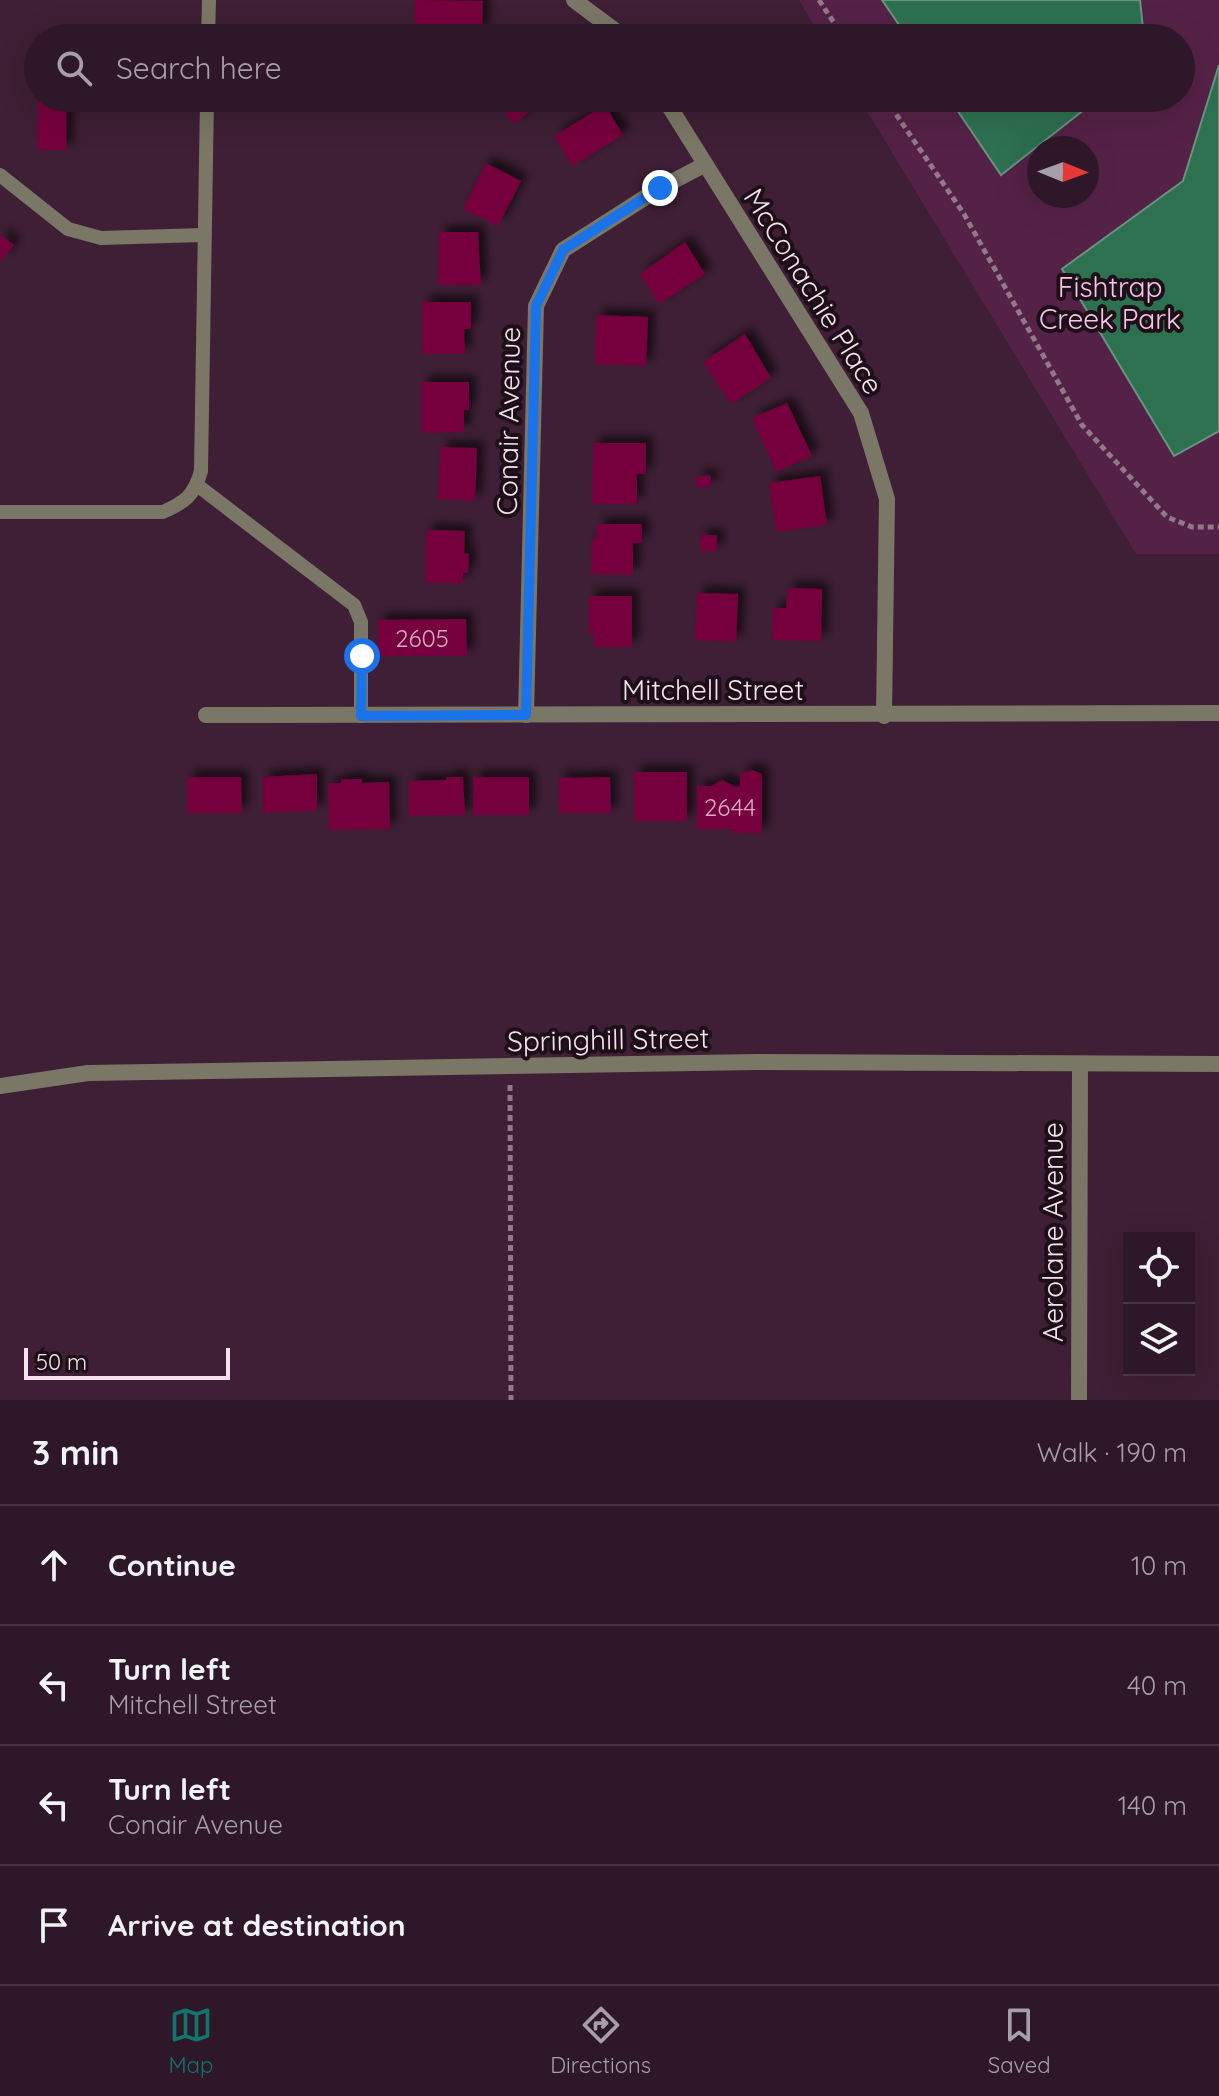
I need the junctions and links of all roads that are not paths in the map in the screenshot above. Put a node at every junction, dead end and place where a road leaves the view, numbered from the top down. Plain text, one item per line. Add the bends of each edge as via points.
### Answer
1 (209, 0) edge
2 (574, 0) edge
3 (208, 24) edge
4 (606, 24) edge
5 (207, 112) edge
6 (672, 112) edge
7 (704, 165) junction
8 (0, 175) edge
9 (203, 235) junction
10 (197, 485) junction
11 (0, 512) edge
12 (1219, 713) edge
13 (206, 715) dead end
14 (526, 715) junction
15 (361, 716) junction
16 (884, 716) junction
17 (1219, 1064) edge
18 (1080, 1065) junction
19 (0, 1086) edge
20 (1079, 1400) edge

1 - 3 lane
2 - 4 street
5 - 9 lane
6 - 7 street, McConachie Place
7 - 14 street, Conair Avenue via 563,250 536,306
7 - 16 street, McConachie Place via 861,413 887,499
8 - 9 lane via 68,229 101,238
9 - 10 lane
10 - 11 lane via 184,502 163,512
10 - 15 lane via 354,605 361,622
12 - 16 street, Mitchell Street
13 - 15 street, Mitchell Street
14 - 15 street, Mitchell Street
14 - 16 street, Mitchell Street
17 - 18 street, Springhill Street
18 - 19 street, Springhill Street via 757,1062 88,1073
18 - 20 street, Aerolane Avenue

